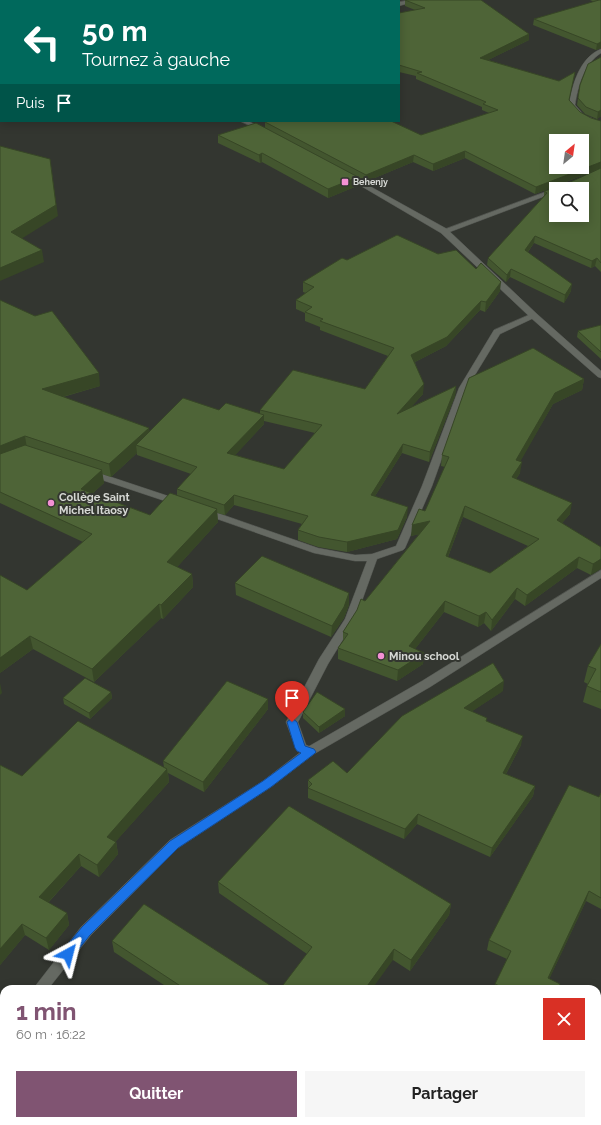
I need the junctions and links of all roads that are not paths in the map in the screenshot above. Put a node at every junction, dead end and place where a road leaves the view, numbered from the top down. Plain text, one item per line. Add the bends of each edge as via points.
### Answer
1 (416, 0) edge
2 (400, 4) edge
3 (601, 51) edge
4 (245, 122) edge
5 (601, 124) edge
6 (271, 135) edge
7 (340, 171) edge
8 (549, 193) edge
9 (444, 231) junction
10 (534, 316) junction
11 (601, 375) edge
12 (79, 470) edge
13 (373, 557) junction
14 (601, 573) edge
15 (310, 752) junction
16 (43, 985) edge

1 - 2 street
3 - 5 street via 590,60 577,86 572,105 582,116
4 - 6 street
7 - 9 street
8 - 9 street
9 - 10 street
10 - 11 street
10 - 13 street via 497,332 463,388 427,486 400,548
12 - 13 street via 317,551 355,558
13 - 15 street via 350,620 323,662 292,722 301,748
14 - 15 street via 433,680
15 - 16 street via 267,784 174,844 86,931

